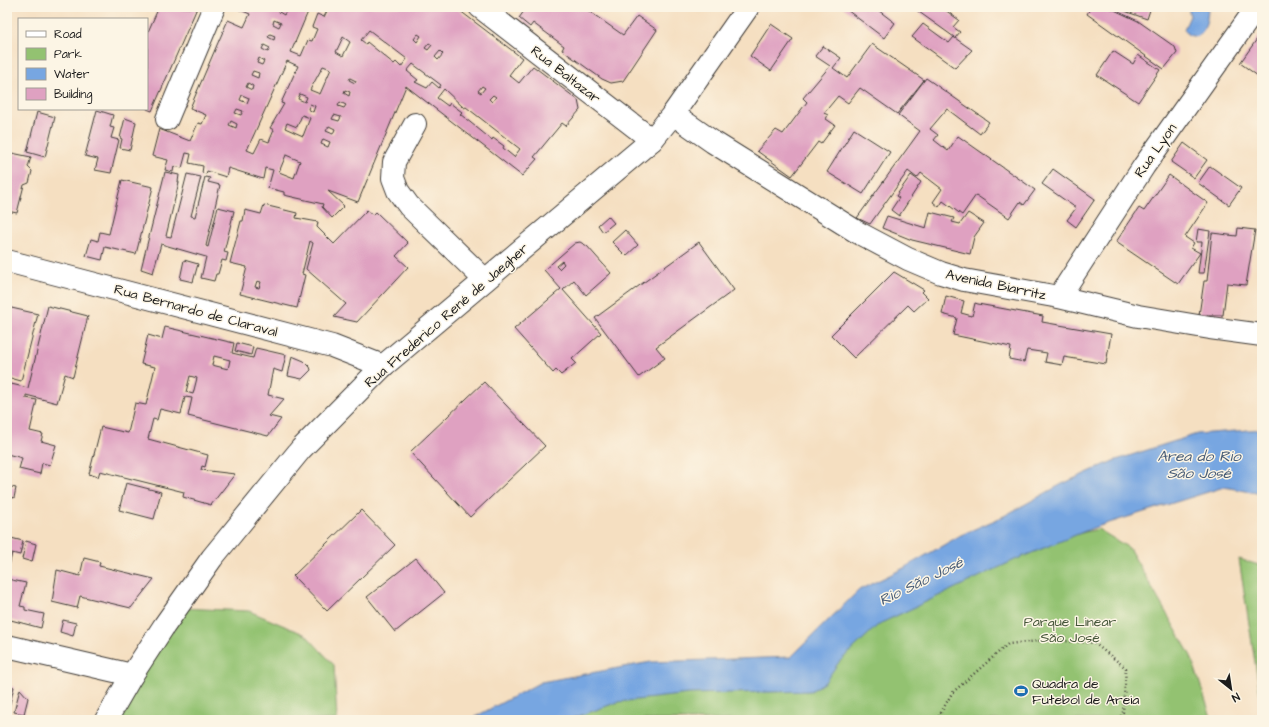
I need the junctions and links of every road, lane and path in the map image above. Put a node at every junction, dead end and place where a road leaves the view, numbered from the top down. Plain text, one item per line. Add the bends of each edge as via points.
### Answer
1 (214, 7) edge
2 (480, 7) edge
3 (748, 7) edge
4 (1257, 7) edge
5 (673, 114) junction
6 (167, 119) dead end
7 (415, 124) dead end
8 (652, 140) junction
9 (7, 261) edge
10 (484, 280) junction
11 (1059, 297) junction
12 (1262, 335) edge
13 (383, 366) junction
14 (7, 646) edge
15 (132, 675) junction
16 (106, 720) edge
17 (937, 720) edge
18 (1119, 720) edge

1 - 6 street
2 - 8 street, Rua Baltazar
3 - 5 street, Rua Frederico René de Jaegher
4 - 11 street, Rua Lyon via 1144,166
5 - 8 street, Rua Frederico René de Jaegher
5 - 11 street, Avenida Biarritz via 857,232 908,259 964,280
7 - 10 street via 394,162 393,178 398,191 409,206
8 - 10 street, Rua Frederico René de Jaegher
9 - 13 street, Rua Bernardo de Claraval via 332,346
10 - 13 street, Rua Frederico René de Jaegher
11 - 12 street, Avenida Biarritz via 1138,316
13 - 15 street, Rua Frederico René de Jaegher via 301,449 217,552
14 - 15 street
15 - 16 street, Rua Frederico René de Jaegher
17 - 18 path via 952,693 1008,644 1048,640 1094,643 1126,668 1123,712

